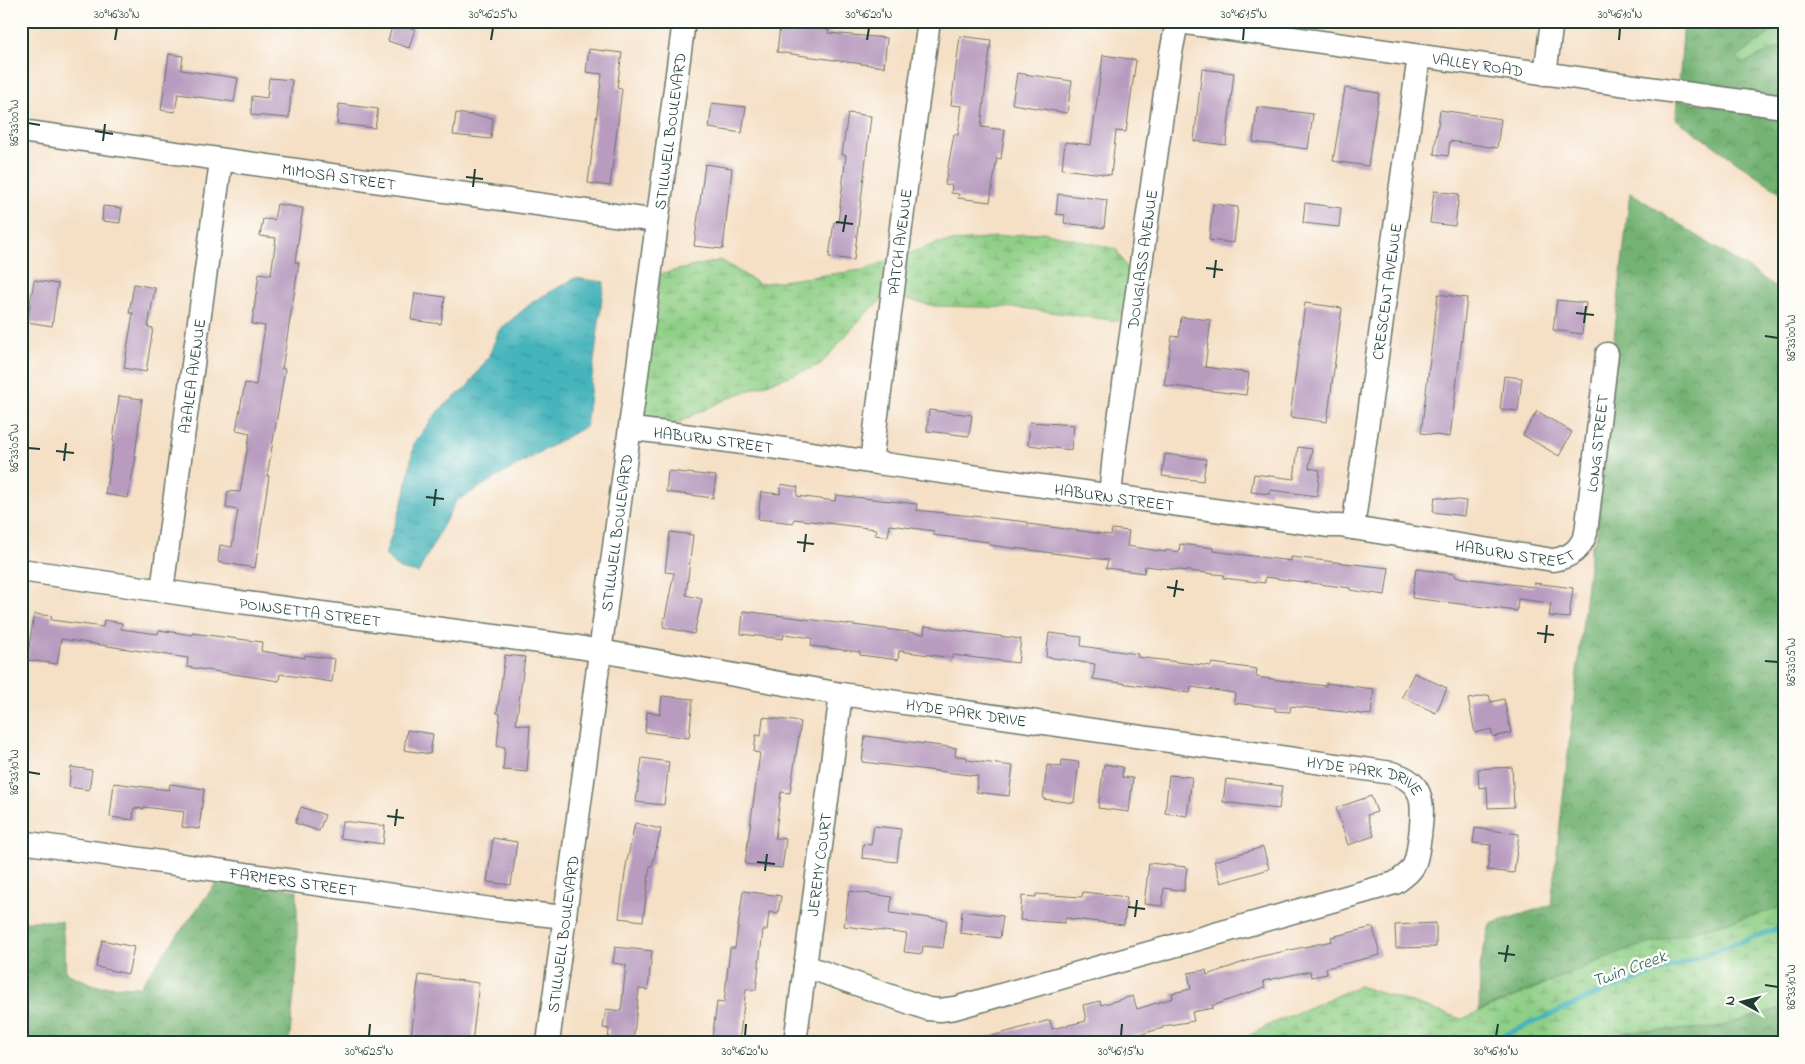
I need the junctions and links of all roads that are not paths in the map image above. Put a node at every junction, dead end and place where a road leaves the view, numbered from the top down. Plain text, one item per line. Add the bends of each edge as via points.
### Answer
1 (684, 21) edge
2 (929, 21) edge
3 (1172, 21) edge
4 (1552, 21) edge
5 (1177, 22) edge
6 (1419, 56) junction
7 (1546, 74) junction
8 (1784, 107) edge
9 (21, 131) edge
10 (221, 160) junction
11 (657, 221) junction
12 (1607, 354) dead end
13 (630, 429) junction
14 (871, 462) junction
15 (1110, 496) junction
16 (1353, 528) junction
17 (1586, 533) joint
18 (21, 570) edge
19 (162, 590) junction
20 (601, 652) junction
21 (841, 694) junction
22 (21, 842) edge
23 (565, 917) junction
24 (804, 966) junction
25 (796, 1035) dead end
26 (548, 1043) edge

1 - 11 street, STILLWELL BOULEVARD
2 - 14 street, PATCH AVENUE
3 - 5 street, VALLEY ROAD
4 - 7 street
5 - 6 street, VALLEY ROAD
5 - 15 street, DOUGLASS AVENUE
6 - 7 street, VALLEY ROAD
6 - 16 street, CRESCENT AVENUE
7 - 8 street, VALLEY ROAD
9 - 10 street, MIMOSA STREET
10 - 11 street, MIMOSA STREET
10 - 19 street, AZALEA AVENUE
11 - 13 street, STILLWELL BOULEVARD
12 - 17 street, LONG STREET
13 - 14 street, HABURN STREET
13 - 20 street, STILLWELL BOULEVARD
14 - 15 street, HABURN STREET
15 - 16 street, HABURN STREET
16 - 17 street, HABURN STREET via 1553,560 1575,552
18 - 19 street, POINSETTA STREET
19 - 20 street, POINSETTA STREET
20 - 21 street, HYDE PARK DRIVE
20 - 23 street, STILLWELL BOULEVARD
21 - 24 street, JEREMY COURT
21 - 24 street, HYDE PARK DRIVE via 1392,773 1410,781 1422,801 1417,857 1412,868 1395,883 955,1008 928,1009
22 - 23 street, FARMERS STREET
23 - 26 street, STILLWELL BOULEVARD
24 - 25 street, JEREMY COURT

